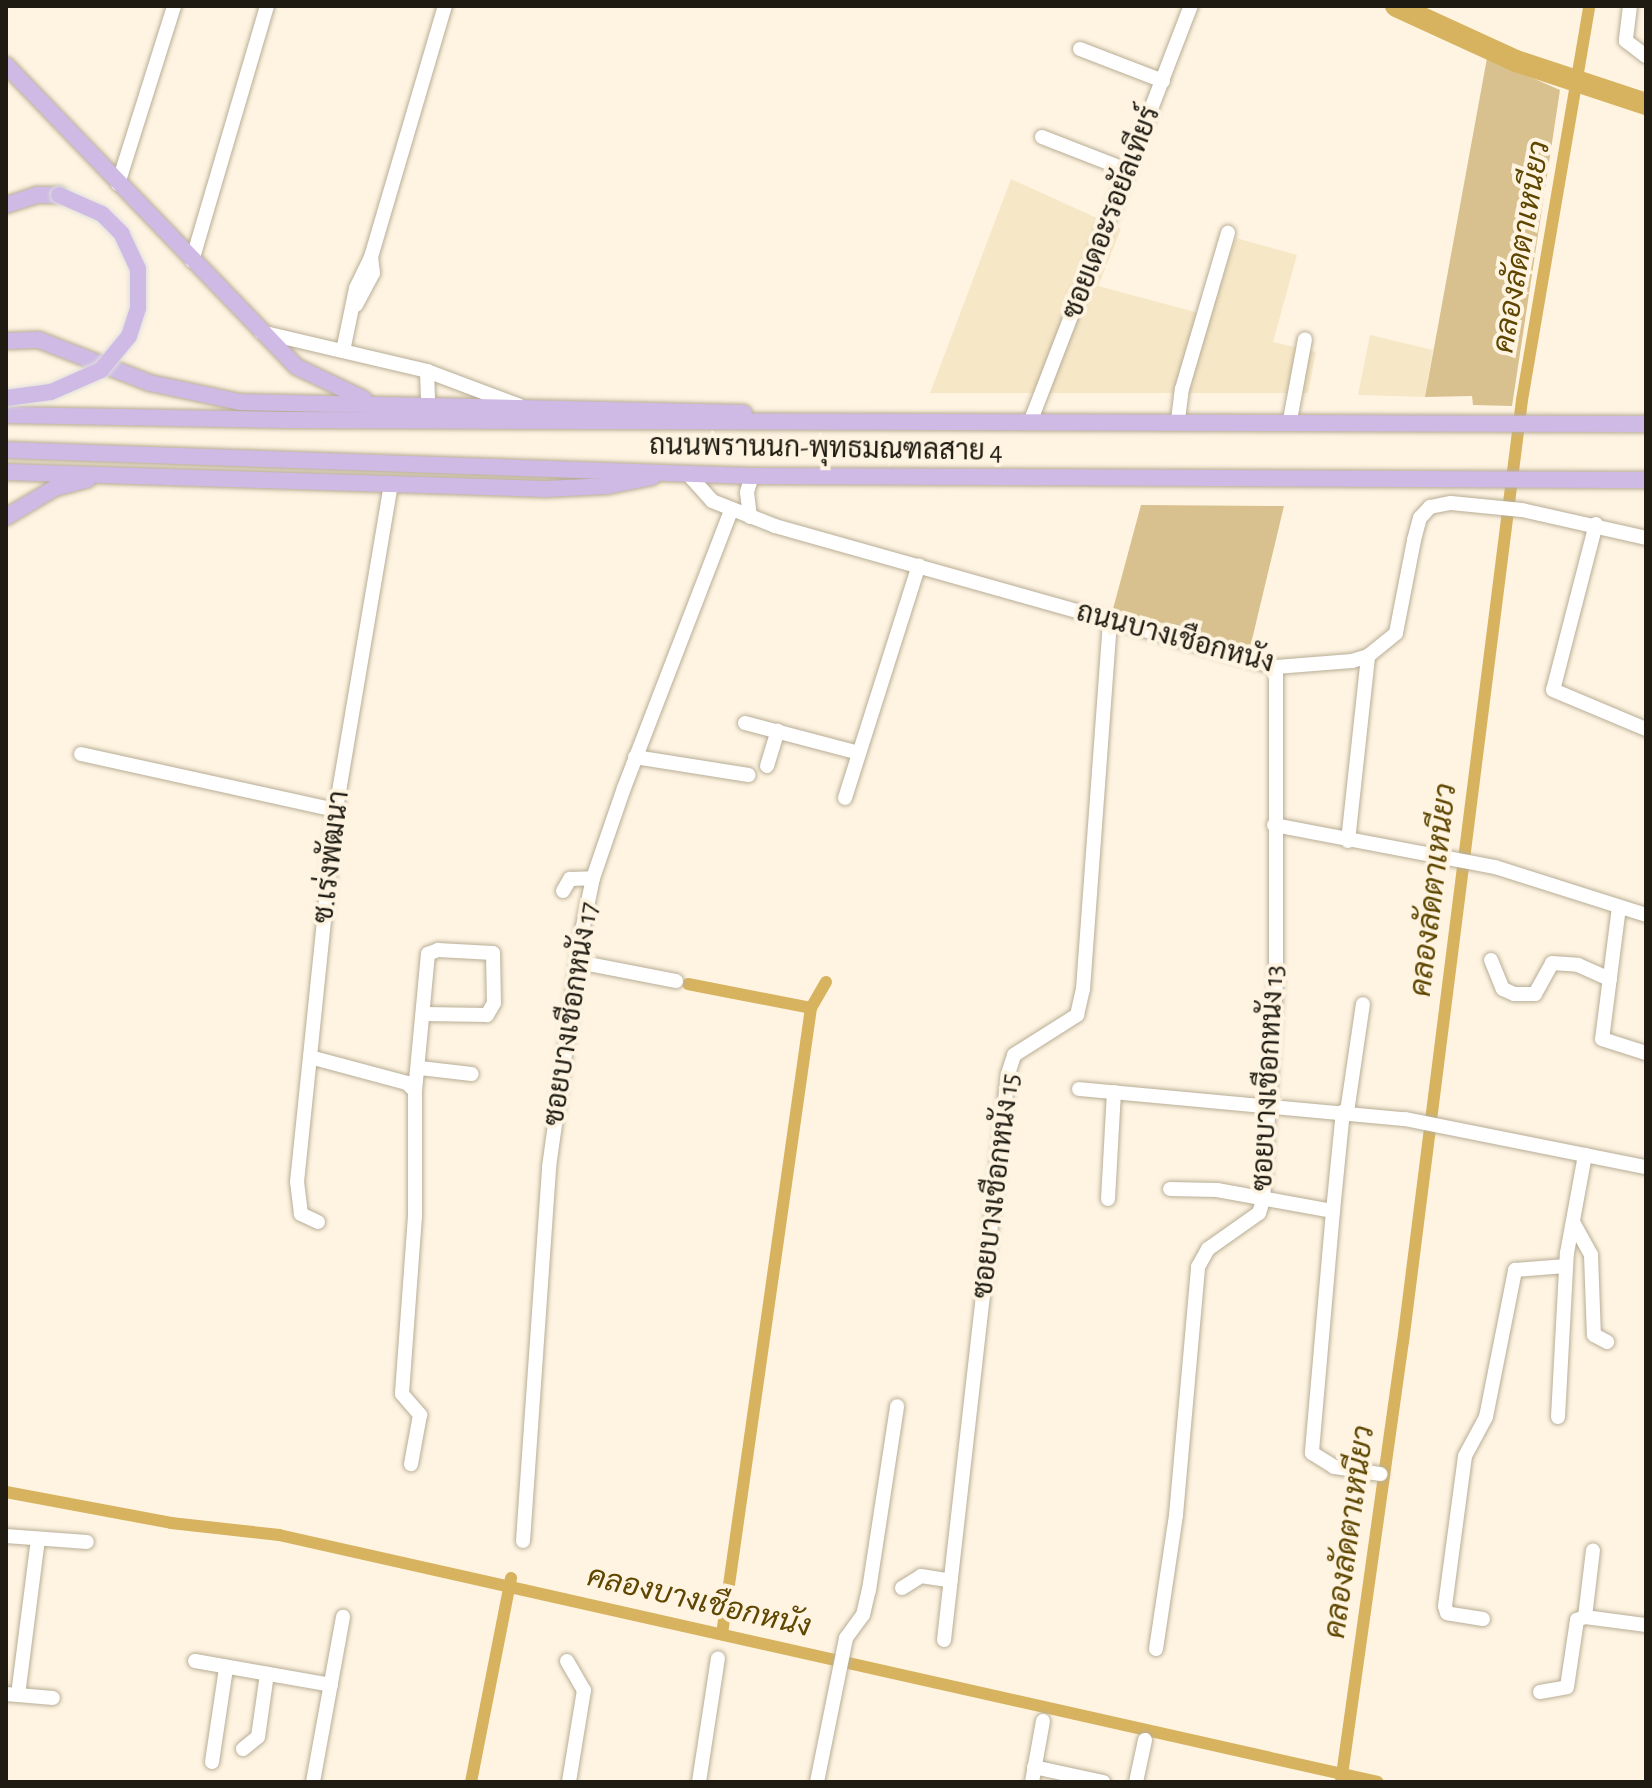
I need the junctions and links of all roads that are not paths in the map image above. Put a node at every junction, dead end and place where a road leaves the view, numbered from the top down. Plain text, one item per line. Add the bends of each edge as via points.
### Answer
1 (174, 6) edge
2 (267, 6) edge
3 (445, 6) edge
4 (1191, 6) edge
5 (1630, 6) edge
6 (1080, 49) dead end
7 (1646, 56) edge
8 (6, 65) edge
9 (1163, 81) junction
10 (1042, 137) dead end
11 (1129, 171) junction
12 (118, 184) junction
13 (6, 205) edge
14 (1228, 233) dead end
15 (192, 261) junction
16 (261, 332) junction
17 (1305, 339) dead end
18 (6, 341) edge
19 (343, 351) junction
20 (427, 371) junction
21 (6, 398) edge
22 (394, 405) junction
23 (428, 405) junction
24 (520, 406) junction
25 (6, 415) edge
26 (1031, 420) junction
27 (1178, 420) junction
28 (1290, 420) junction
29 (829, 423) junction
30 (1646, 424) edge
31 (6, 450) edge
32 (6, 472) edge
33 (661, 473) junction
34 (121, 474) junction
35 (688, 474) junction
36 (752, 476) junction
37 (1646, 480) edge
38 (391, 484) junction
39 (731, 511) junction
40 (6, 517) edge
41 (750, 517) junction
42 (1596, 524) junction
43 (1646, 538) edge
44 (919, 565) junction
45 (1110, 622) junction
46 (1368, 656) junction
47 (1276, 667) junction
48 (745, 723) dead end
49 (1646, 729) edge
50 (778, 731) junction
51 (859, 753) junction
52 (81, 754) dead end
53 (635, 757) junction
54 (767, 766) dead end
55 (749, 775) dead end
56 (845, 798) dead end
57 (336, 810) junction
58 (1274, 825) junction
59 (1348, 841) junction
60 (593, 878) junction
61 (563, 891) dead end
62 (1619, 907) junction
63 (1646, 915) edge
64 (1491, 960) dead end
65 (578, 962) junction
66 (1610, 979) junction
67 (676, 981) dead end
68 (1363, 1004) dead end
69 (424, 1014) junction
70 (1646, 1053) edge
71 (310, 1057) junction
72 (420, 1068) junction
73 (472, 1074) dead end
74 (1079, 1089) dead end
75 (415, 1091) junction
76 (1114, 1092) junction
77 (1273, 1105) junction
78 (1345, 1112) junction
79 (1585, 1155) junction
80 (1646, 1167) edge
81 (1170, 1189) dead end
82 (1108, 1199) dead end
83 (1263, 1201) junction
84 (1333, 1211) junction
85 (318, 1222) dead end
86 (1574, 1224) junction
87 (1566, 1266) junction
88 (1607, 1342) dead end
89 (897, 1406) dead end
90 (1558, 1417) dead end
91 (411, 1464) dead end
92 (1380, 1474) dead end
93 (6, 1536) edge
94 (38, 1539) junction
95 (523, 1541) dead end
96 (87, 1542) dead end
97 (1593, 1550) dead end
98 (951, 1581) junction
99 (902, 1588) dead end
100 (343, 1617) dead end
101 (1585, 1617) junction
102 (1483, 1619) dead end
103 (1646, 1625) edge
104 (944, 1640) dead end
105 (1156, 1649) dead end
106 (718, 1658) dead end
107 (195, 1661) dead end
108 (567, 1661) dead end
109 (226, 1668) junction
110 (267, 1674) junction
111 (331, 1685) junction
112 (1540, 1692) dead end
113 (12, 1694) edge
114 (53, 1698) dead end
115 (1043, 1721) dead end
116 (1145, 1740) dead end
117 (243, 1749) dead end
118 (212, 1762) dead end
119 (1033, 1774) edge
120 (313, 1782) edge
121 (569, 1782) edge
122 (699, 1782) edge
123 (817, 1782) edge
124 (1103, 1782) edge
125 (1136, 1782) edge

1 - 12 street
2 - 15 street
3 - 19 street via 371,257 373,273 356,305
4 - 9 street, ซอยเดอะรอยัลเทียร์
5 - 7 street via 1626,41
6 - 9 street
8 - 12 main road
9 - 11 street, ซอยเดอะรอยัลเทียร์
10 - 11 street
11 - 26 street, ซอยเดอะรอยัลเทียร์
12 - 15 main road
13 - 21 main road, bridge via 37,195 59,195 95,209 122,234 138,269 138,308 129,336 101,370 51,392
14 - 27 street via 1182,389
15 - 16 main road
16 - 19 street
16 - 22 main road via 319,381
17 - 28 street
18 - 22 main road via 39,340 150,383 218,399
19 - 20 street
20 - 23 street
20 - 24 street
22 - 23 main road
23 - 24 main road
24 - 29 main road via 714,410
25 - 29 main road, ถนนพรานนก-พุทธมณฑลสาย 4
26 - 27 main road, ถนนพรานนก-พุทธมณฑลสาย 4
26 - 29 main road, ถนนพรานนก-พุทธมณฑลสาย 4
27 - 28 main road, ถนนพรานนก-พุทธมณฑลสาย 4
28 - 30 main road, ถนนพรานนก-พุทธมณฑลสาย 4
31 - 33 main road, ถนนพรานนก-พุทธมณฑลสาย 4
32 - 34 main road
33 - 35 main road, ถนนพรานนก-พุทธมณฑลสาย 4
33 - 38 main road via 628,484 579,488
34 - 38 main road
34 - 40 main road via 55,488
35 - 36 main road, ถนนพรานนก-พุทธมณฑลสาย 4
35 - 39 street, ถนนบางเชือกหนัง via 705,495
36 - 37 main road, ถนนพรานนก-พุทธมณฑลสาย 4
36 - 41 street via 747,492
38 - 57 street, ซ.เร่งพัฒนา
39 - 41 street, ถนนบางเชือกหนัง
39 - 53 street, ซอยบางเชือกหนัง 17
41 - 44 street, ถนนบางเชือกหนัง
42 - 43 street
42 - 46 street via 1492,506 1430,507 1420,518 1402,620 1396,633
42 - 49 street via 1553,690
44 - 45 street, ถนนบางเชือกหนัง
44 - 51 street
45 - 47 street, ถนนบางเชือกหนัง
45 - 98 street, ซอยบางเชือกหนัง 15 via 1083,989 1077,1015 1014,1055 1008,1074
46 - 47 street, ถนนบางเชือกหนัง
46 - 59 street
47 - 58 street, ซอยบางเชือกหนัง 13
48 - 50 street
50 - 51 street
50 - 54 street
51 - 56 street
52 - 57 street
53 - 55 street
53 - 60 street, ซอยบางเชือกหนัง 17
57 - 71 street, ซ.เร่งพัฒนา
58 - 59 street
58 - 77 street, ซอยบางเชือกหนัง 13
59 - 62 street via 1471,861
60 - 61 street via 570,879
60 - 65 street, ซอยบางเชือกหนัง 17
62 - 63 street
62 - 66 street
64 - 66 street via 1503,989 1514,994 1535,994 1552,963 1578,965
65 - 67 street
65 - 95 street, ซอยบางเชือกหนัง 17 via 549,1167
66 - 70 street via 1602,1039
68 - 78 street
69 - 69 street via 487,1015 494,1003 493,953 431,951
69 - 72 street
71 - 75 street via 407,1083
71 - 85 street, ซ.เร่งพัฒนา via 297,1190 301,1214
72 - 73 street
72 - 75 street
74 - 76 street
75 - 91 street via 415,1216 402,1394 420,1415
76 - 77 street
76 - 82 street
77 - 78 street
77 - 83 street, ซอยบางเชือกหนัง 13
78 - 79 street via 1419,1121
78 - 84 street
79 - 80 street
79 - 86 street
81 - 83 street via 1217,1190
83 - 84 street
83 - 105 street, ซอยบางเชือกหนัง 13 via 1259,1213 1208,1249 1198,1267 1176,1515
84 - 92 street via 1312,1453 1334,1467
86 - 87 street
86 - 88 street via 1591,1255 1594,1335
87 - 90 street
87 - 102 street via 1515,1270 1486,1417 1465,1456 1445,1606 1447,1613
89 - 123 street via 869,1590 863,1615 844,1645
93 - 94 street
94 - 96 street
94 - 113 street
97 - 101 street
98 - 99 street via 921,1576
98 - 104 street, ซอยบางเชือกหนัง 15
100 - 111 street
101 - 103 street
101 - 112 street via 1577,1620 1567,1687
106 - 122 street
107 - 109 street
108 - 121 street via 584,1690
109 - 110 street
109 - 118 street
110 - 111 street
110 - 117 street via 258,1737
111 - 120 street
113 - 114 street
115 - 119 street
116 - 125 street
119 - 124 street

